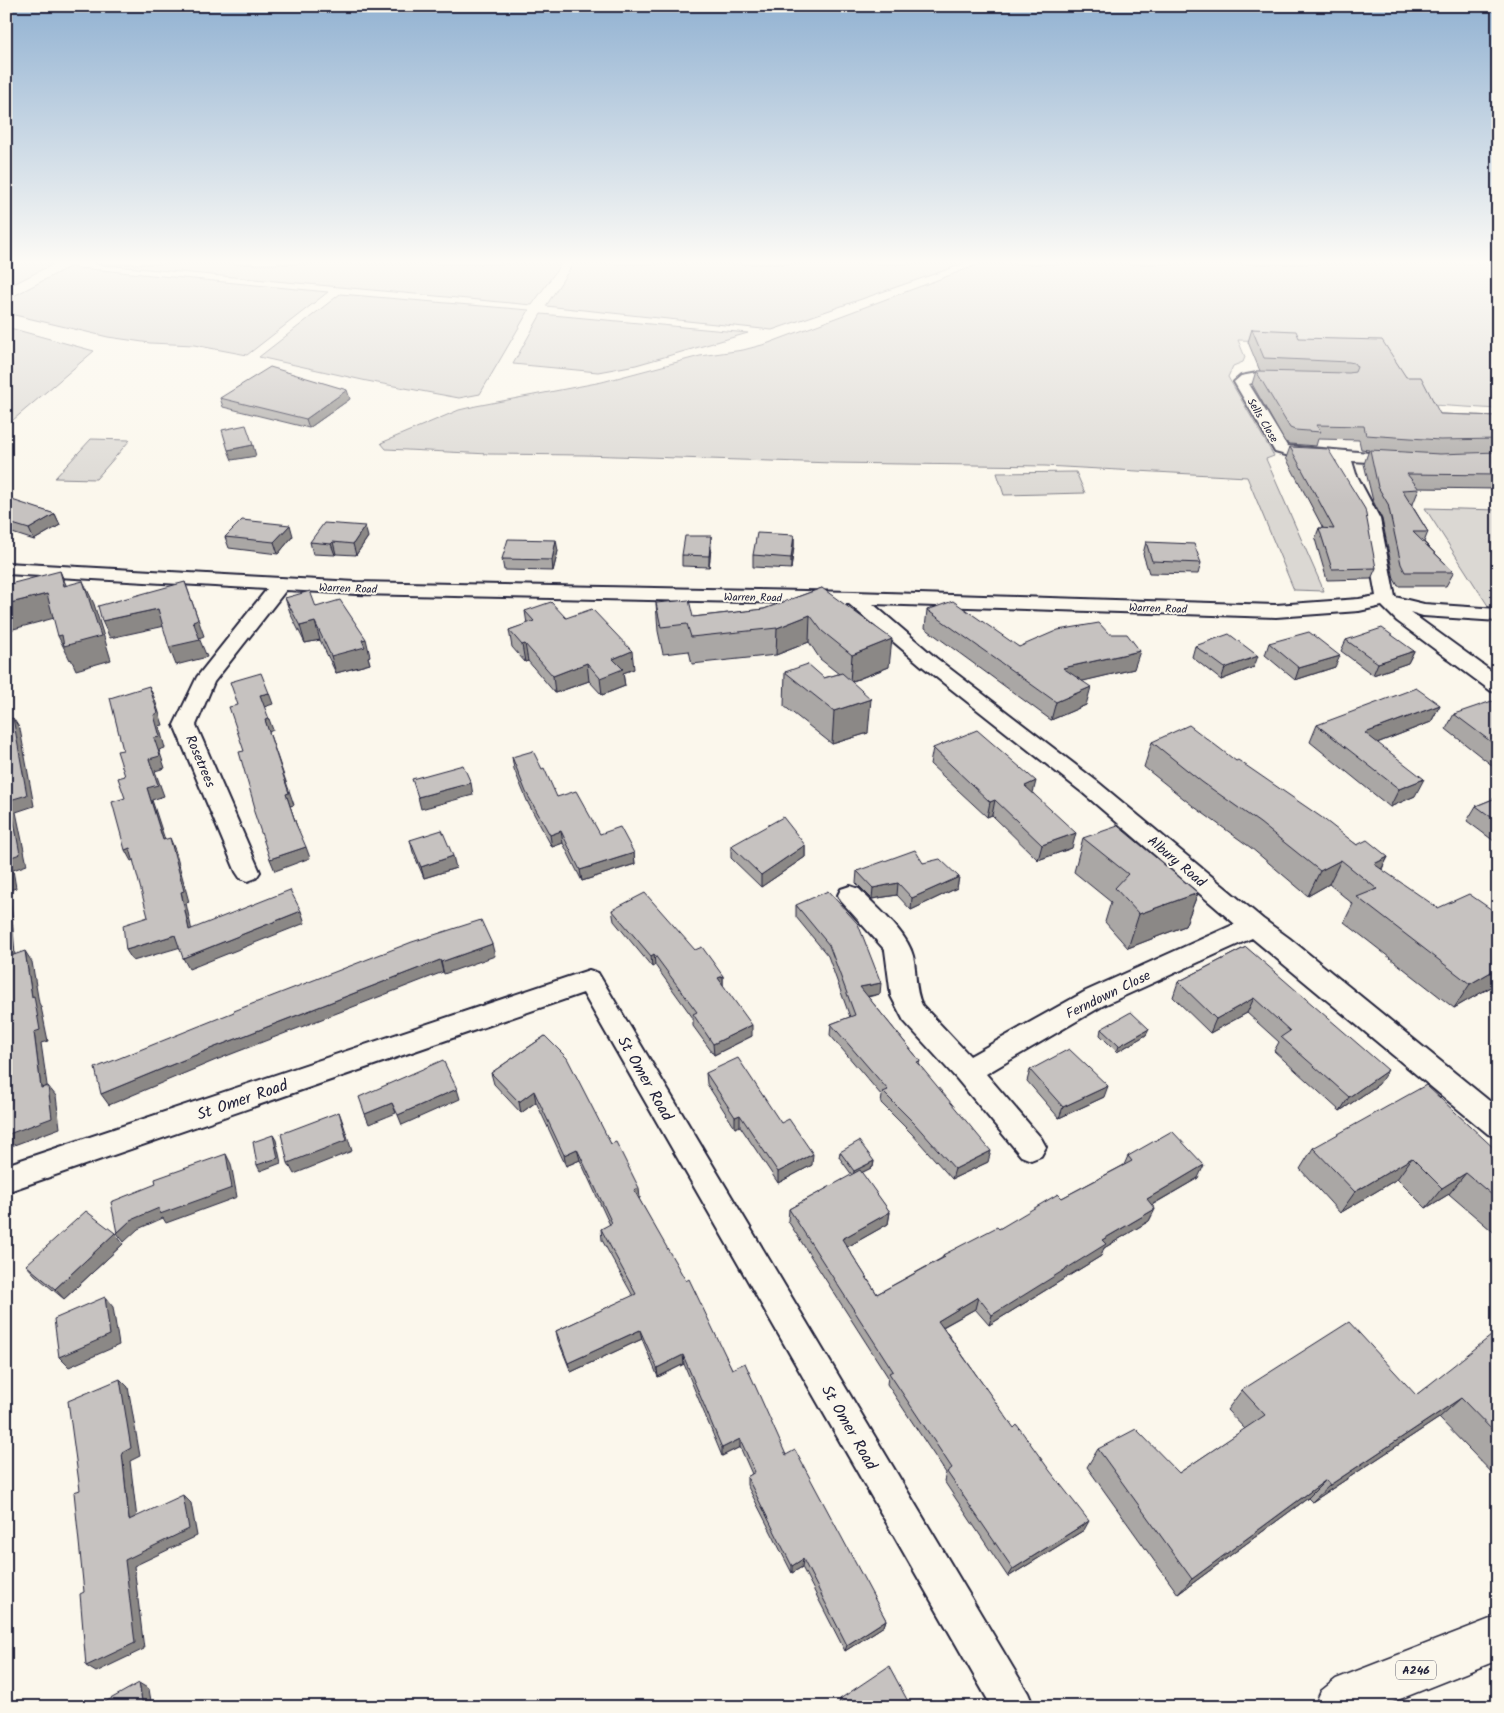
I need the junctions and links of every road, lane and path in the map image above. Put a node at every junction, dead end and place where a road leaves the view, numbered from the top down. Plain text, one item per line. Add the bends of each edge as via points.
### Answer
1 (1298, 379) edge
2 (1344, 456) junction
3 (1415, 460) edge
4 (6, 568) edge
5 (280, 585) junction
6 (854, 598) junction
7 (1386, 600) junction
8 (1498, 615) edge
9 (1498, 686) edge
10 (248, 872) dead end
11 (850, 895) dead end
12 (1254, 926) junction
13 (966, 1071) junction
14 (1498, 1125) edge
15 (1031, 1147) dead end
16 (6, 1179) edge
17 (1498, 1638) edge
18 (1014, 1707) edge
19 (1337, 1707) edge

1 - 2 street, Sells Close via 1257,377 1241,382 1281,449
2 - 3 street
2 - 7 street via 1349,477 1364,500 1373,525
4 - 5 street, Warren Road
5 - 6 street, Warren Road via 502,593
5 - 10 street, Rosetrees via 204,681 185,725
6 - 7 street, Warren Road via 1276,611 1359,606
6 - 12 street, Albury Road via 936,668 1091,788
7 - 8 street, Warren Road via 1423,610
7 - 9 street via 1404,617
11 - 13 street via 896,945 904,996 913,1013
12 - 13 street, Ferndown Close via 1095,998
12 - 14 street, Albury Road
13 - 15 street
16 - 18 street, St Omer Road via 589,980
17 - 19 main road, A246 via 1352,1695

